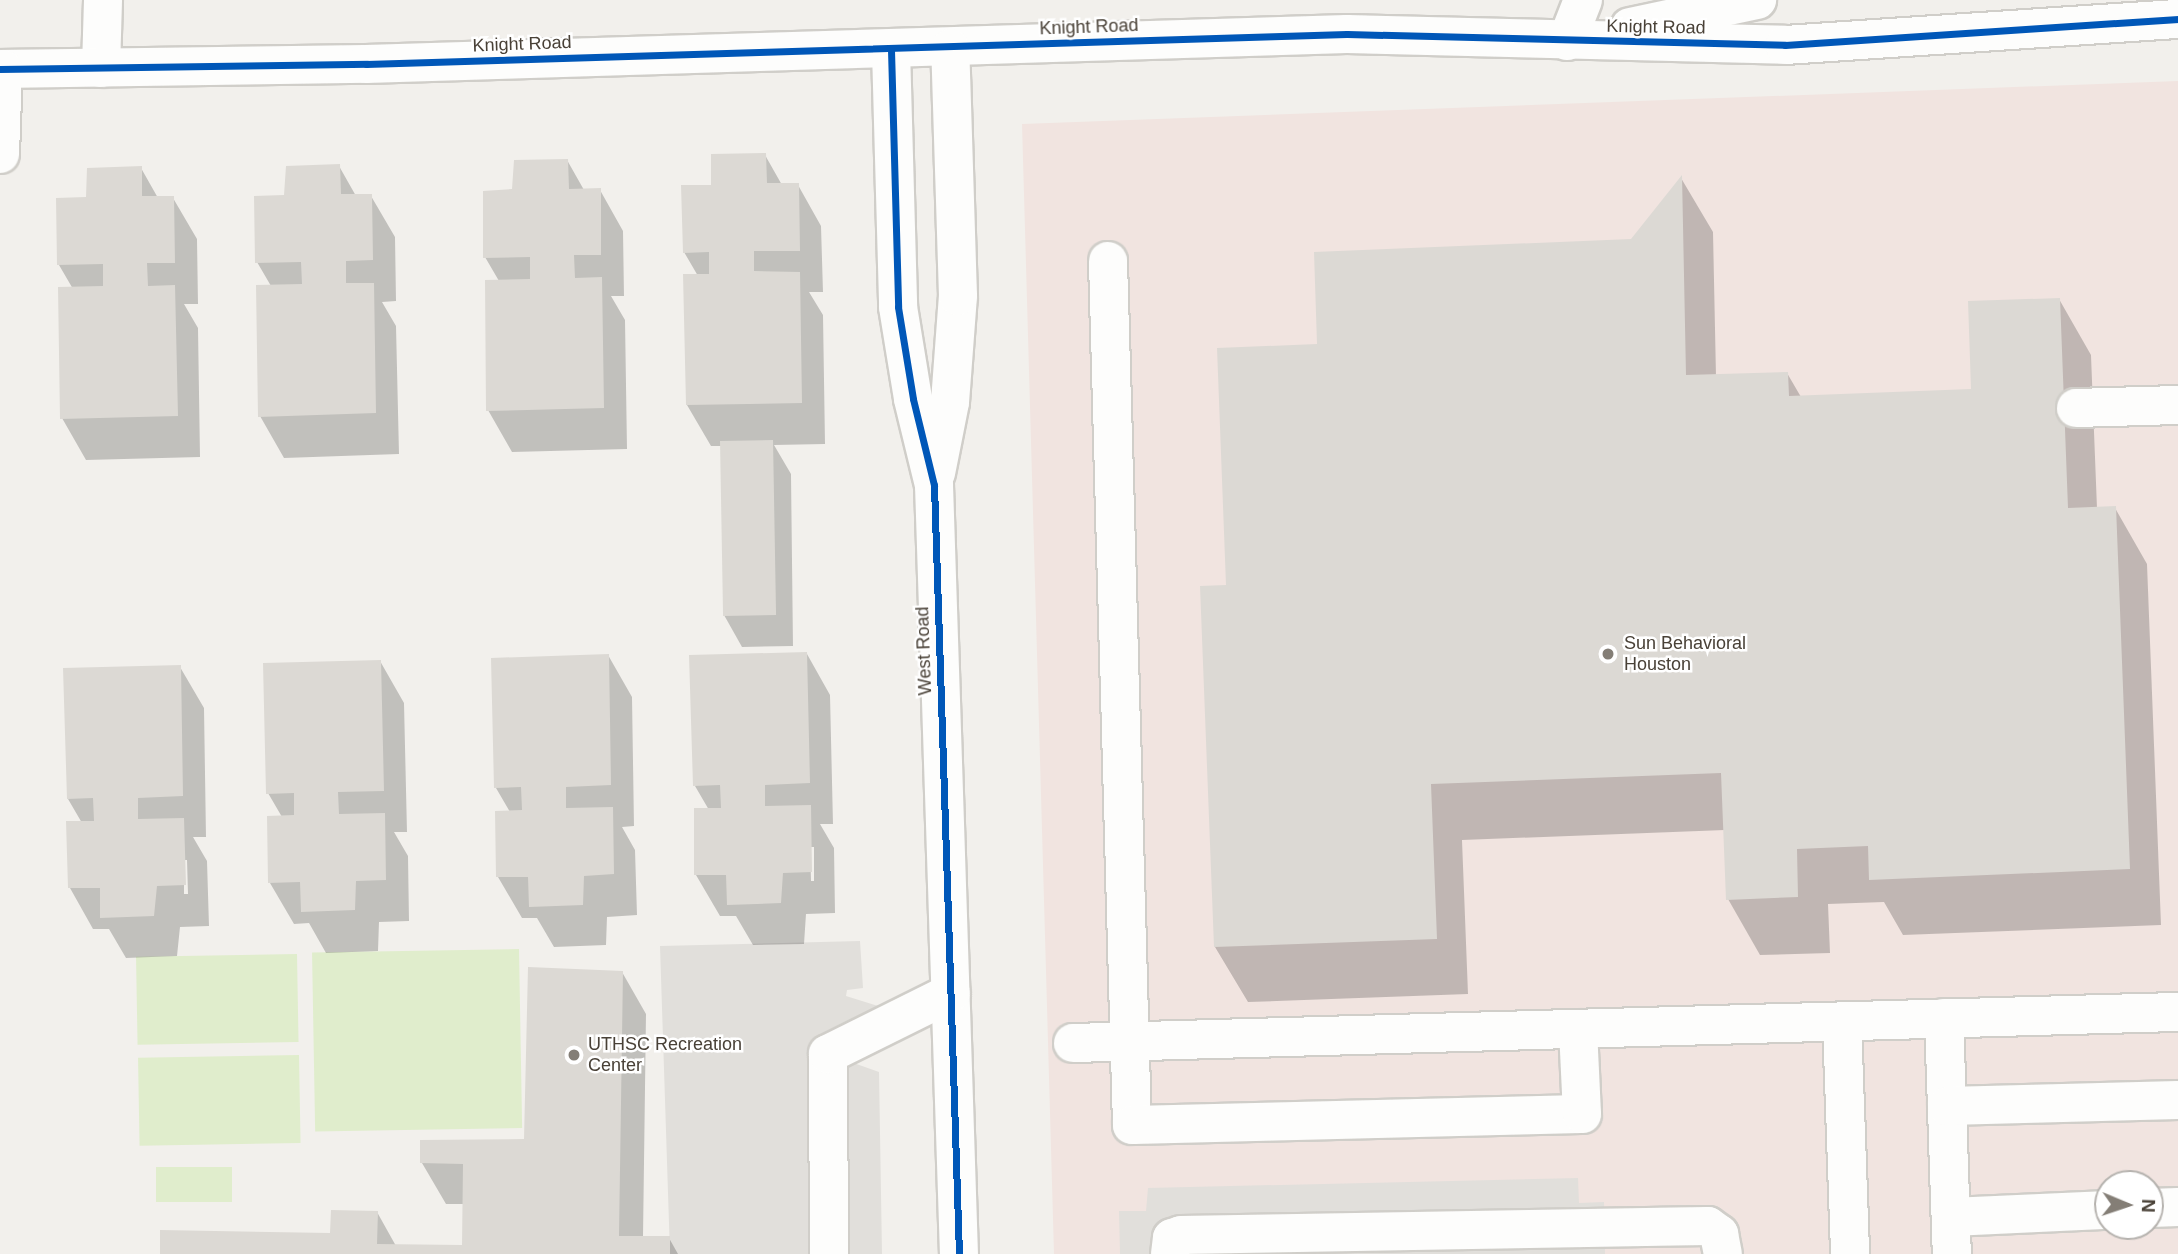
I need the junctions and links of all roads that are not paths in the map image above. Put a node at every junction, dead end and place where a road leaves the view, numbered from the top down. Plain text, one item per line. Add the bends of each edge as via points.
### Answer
1 (103, 0) edge
2 (1583, 0) edge
3 (1757, 0) edge
4 (2178, 19) edge
5 (1567, 41) junction
6 (950, 48) junction
7 (891, 50) junction
8 (101, 68) junction
9 (2, 69) edge
10 (0, 151) edge
11 (1108, 261) dead end
12 (2178, 405) edge
13 (2076, 408) dead end
14 (934, 485) junction
15 (951, 993) junction
16 (2178, 1012) edge
17 (1944, 1018) junction
18 (1842, 1021) junction
19 (1578, 1029) junction
20 (1128, 1042) junction
21 (1073, 1043) dead end
22 (2178, 1100) edge
23 (1947, 1106) junction
24 (2094, 1211) edge
25 (1951, 1217) junction
26 (1555, 1241) edge
27 (829, 1254) edge
28 (959, 1254) edge
29 (1170, 1254) edge
30 (1723, 1254) edge
31 (1850, 1254) edge
32 (1952, 1254) edge

1 - 8 street
2 - 5 street
3 - 5 street, Knight Road
4 - 5 street, Knight Road via 1785,45
5 - 6 street, Knight Road via 1348,34
6 - 7 street, Knight Road
6 - 14 street, West Road via 957,336
7 - 8 street, Knight Road
7 - 14 street, West Road via 898,307 913,399
8 - 9 street, Knight Road
9 - 10 street
11 - 20 street
12 - 13 street
14 - 15 street, West Road
15 - 27 street via 828,1054
15 - 28 street, West Road
16 - 17 street
17 - 18 street
17 - 23 street
18 - 19 street
18 - 31 street
19 - 20 street
19 - 20 street via 1582,1114 1132,1125
20 - 21 street
22 - 23 street
23 - 25 street
24 - 25 street
25 - 32 street
26 - 29 street via 1181,1235 1172,1238
26 - 30 street via 1708,1226 1719,1234

